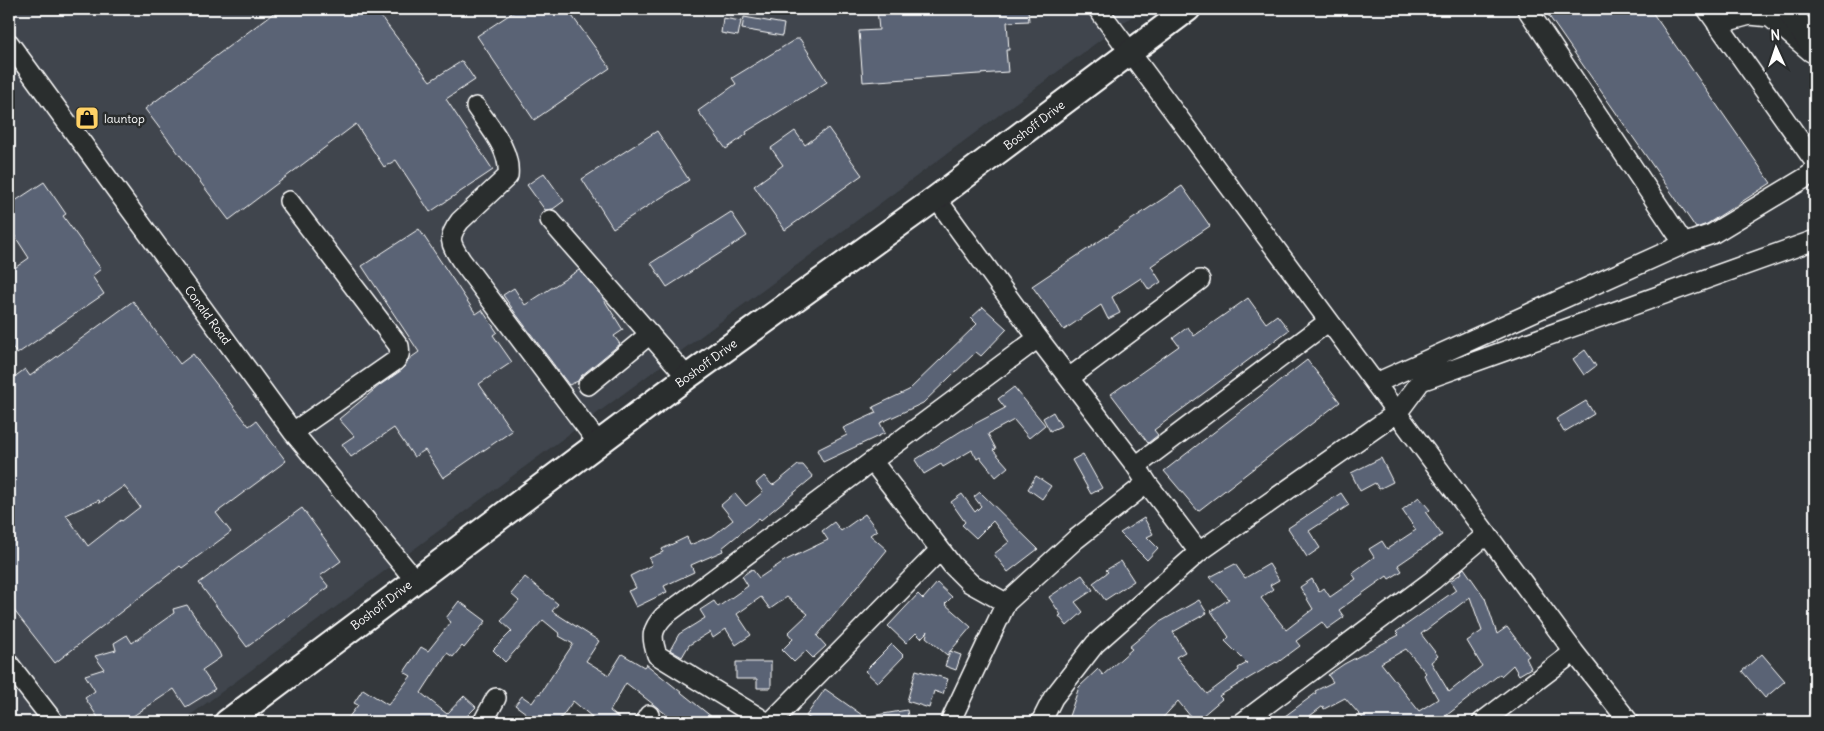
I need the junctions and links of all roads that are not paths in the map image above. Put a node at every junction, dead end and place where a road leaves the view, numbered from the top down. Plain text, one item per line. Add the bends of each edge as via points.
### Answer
1 (1098, 9) edge
2 (1188, 9) edge
3 (1527, 9) edge
4 (1788, 9) edge
5 (1712, 16) edge
6 (9, 43) edge
7 (1814, 47) edge
8 (1131, 52) junction
9 (476, 106) dead end
10 (1815, 162) edge
11 (1815, 167) edge
12 (936, 198) junction
13 (289, 201) dead end
14 (550, 220) dead end
15 (1815, 240) edge
16 (1680, 245) junction
17 (1200, 280) dead end
18 (1329, 321) junction
19 (650, 334) junction
20 (1038, 338) junction
21 (687, 377) junction
22 (1069, 378) junction
23 (1376, 383) junction
24 (588, 385) dead end
25 (1398, 412) junction
26 (293, 432) junction
27 (599, 444) junction
28 (873, 462) junction
29 (1136, 466) junction
30 (1147, 484) junction
31 (1487, 534) junction
32 (940, 550) junction
33 (1199, 552) junction
34 (414, 580) junction
35 (1006, 604) junction
36 (1574, 652) junction
37 (9, 664) edge
38 (496, 698) dead end
39 (54, 722) edge
40 (227, 722) edge
41 (483, 722) edge
42 (766, 722) edge
43 (771, 722) edge
44 (950, 722) edge
45 (1041, 722) edge
46 (1243, 722) edge
47 (1482, 722) edge
48 (1629, 722) edge

1 - 8 street
2 - 8 main road, Boshoff Drive
3 - 16 street via 1684,244
4 - 7 main road
5 - 7 street via 1770,17
5 - 10 street
6 - 26 street, Conald Road
8 - 12 main road, Boshoff Drive
8 - 18 street
9 - 27 street via 504,149 508,176 453,230 451,244
11 - 16 street via 1810,175 1712,234
12 - 20 street
12 - 21 main road, Boshoff Drive
13 - 26 street via 400,351 395,361
14 - 19 street
15 - 25 street via 1421,381
16 - 23 street
17 - 22 street
18 - 23 street
18 - 29 street
19 - 21 street
19 - 24 street
20 - 22 street
20 - 28 street
21 - 27 main road, Boshoff Drive
22 - 29 street
23 - 25 street
25 - 31 street
25 - 33 street
26 - 34 street, Conald Road
27 - 34 main road, Boshoff Drive
28 - 32 street
28 - 42 street via 664,616 655,626 652,641 657,655
29 - 30 street
30 - 33 street
30 - 35 street via 1076,539
31 - 36 street
31 - 46 street via 1433,580
32 - 35 street via 970,583
32 - 43 street
33 - 45 street via 1094,644 1053,698
34 - 40 main road, Boshoff Drive
35 - 44 street
36 - 47 street
36 - 48 street
37 - 39 street
38 - 41 street

